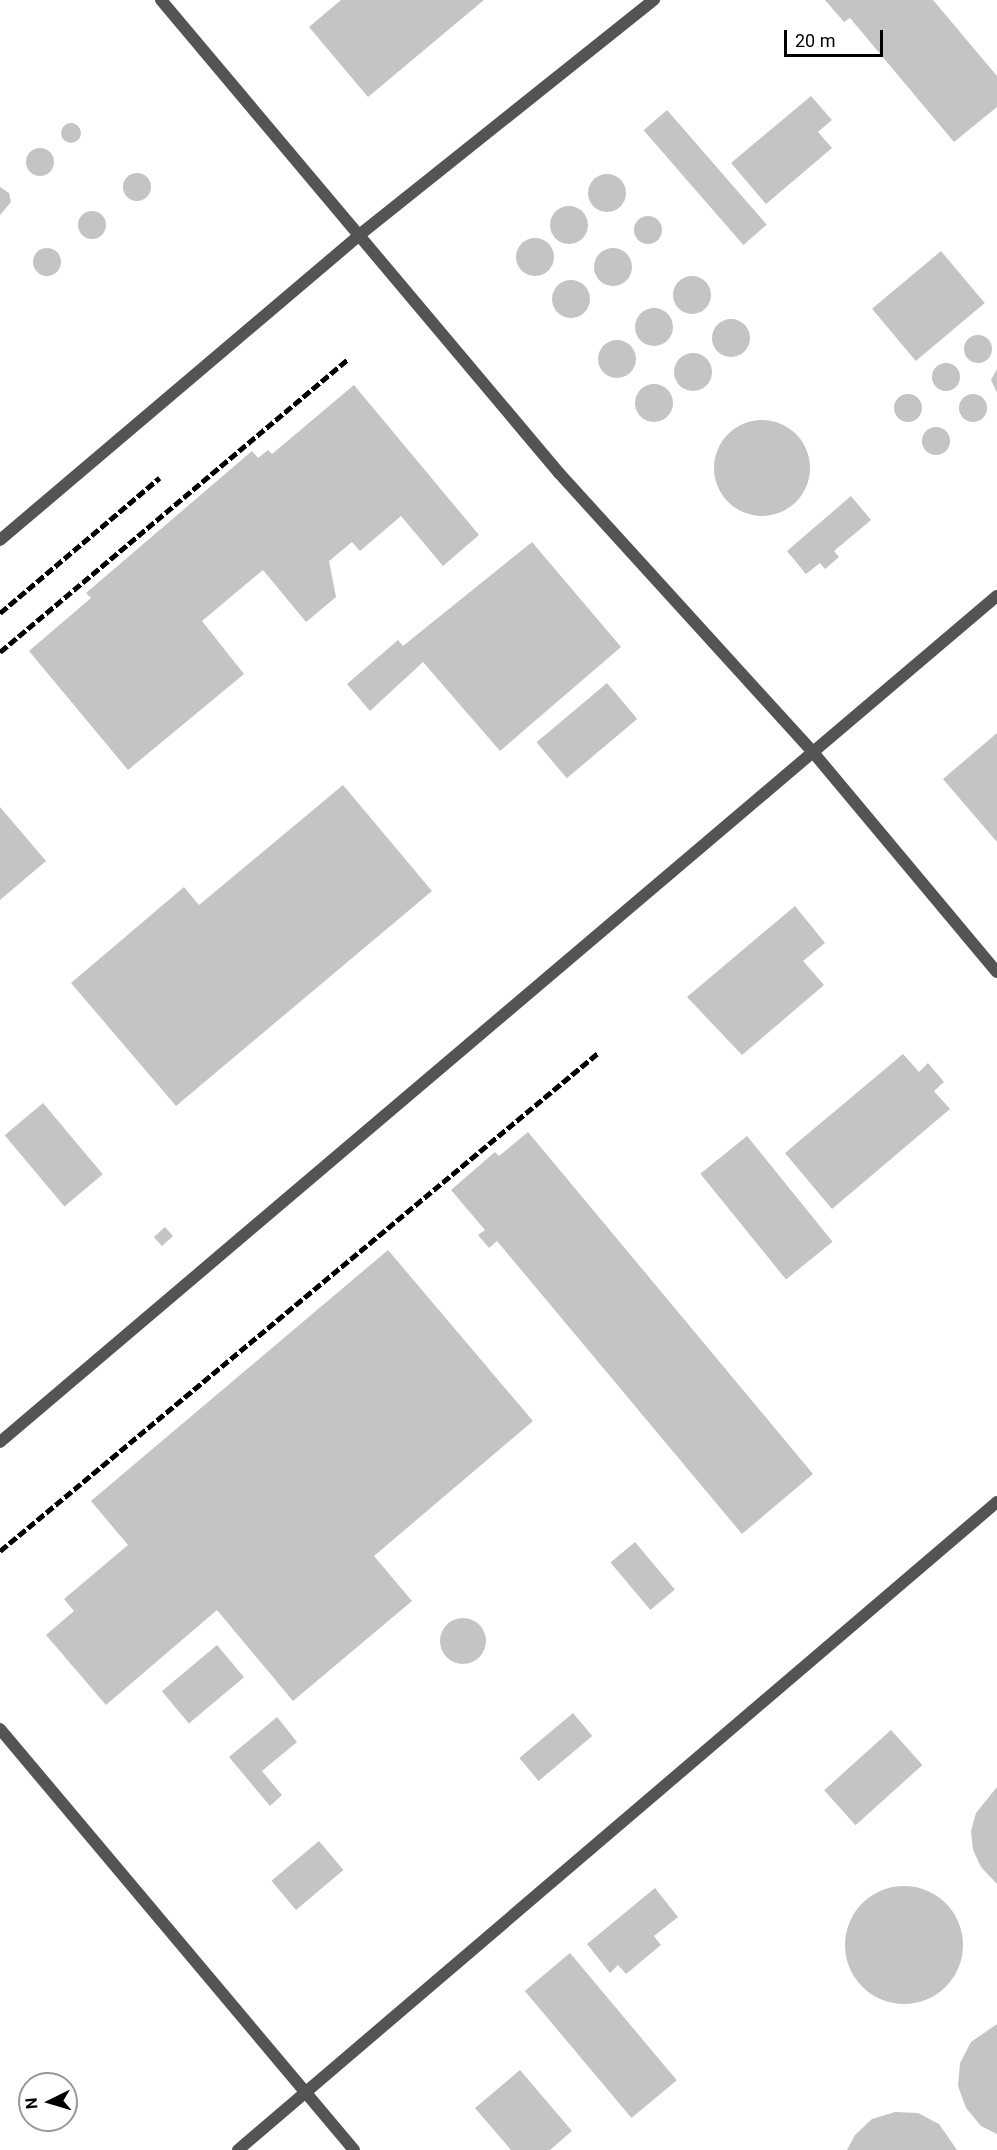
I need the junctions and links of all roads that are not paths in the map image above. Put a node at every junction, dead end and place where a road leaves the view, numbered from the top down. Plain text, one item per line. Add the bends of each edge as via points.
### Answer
1 (162, 0) edge
2 (654, 0) edge
3 (358, 236) junction
4 (0, 540) edge
5 (997, 596) edge
6 (812, 751) junction
7 (997, 972) edge
8 (0, 1442) edge
9 (997, 1502) edge
10 (0, 1729) edge
11 (304, 2090) junction
12 (237, 2150) edge
13 (354, 2150) edge

1 - 3 lane
2 - 3 lane
3 - 4 lane
3 - 6 lane via 559,473
5 - 6 lane
6 - 7 lane
6 - 8 lane
9 - 11 lane
10 - 11 lane
11 - 12 lane
11 - 13 lane

